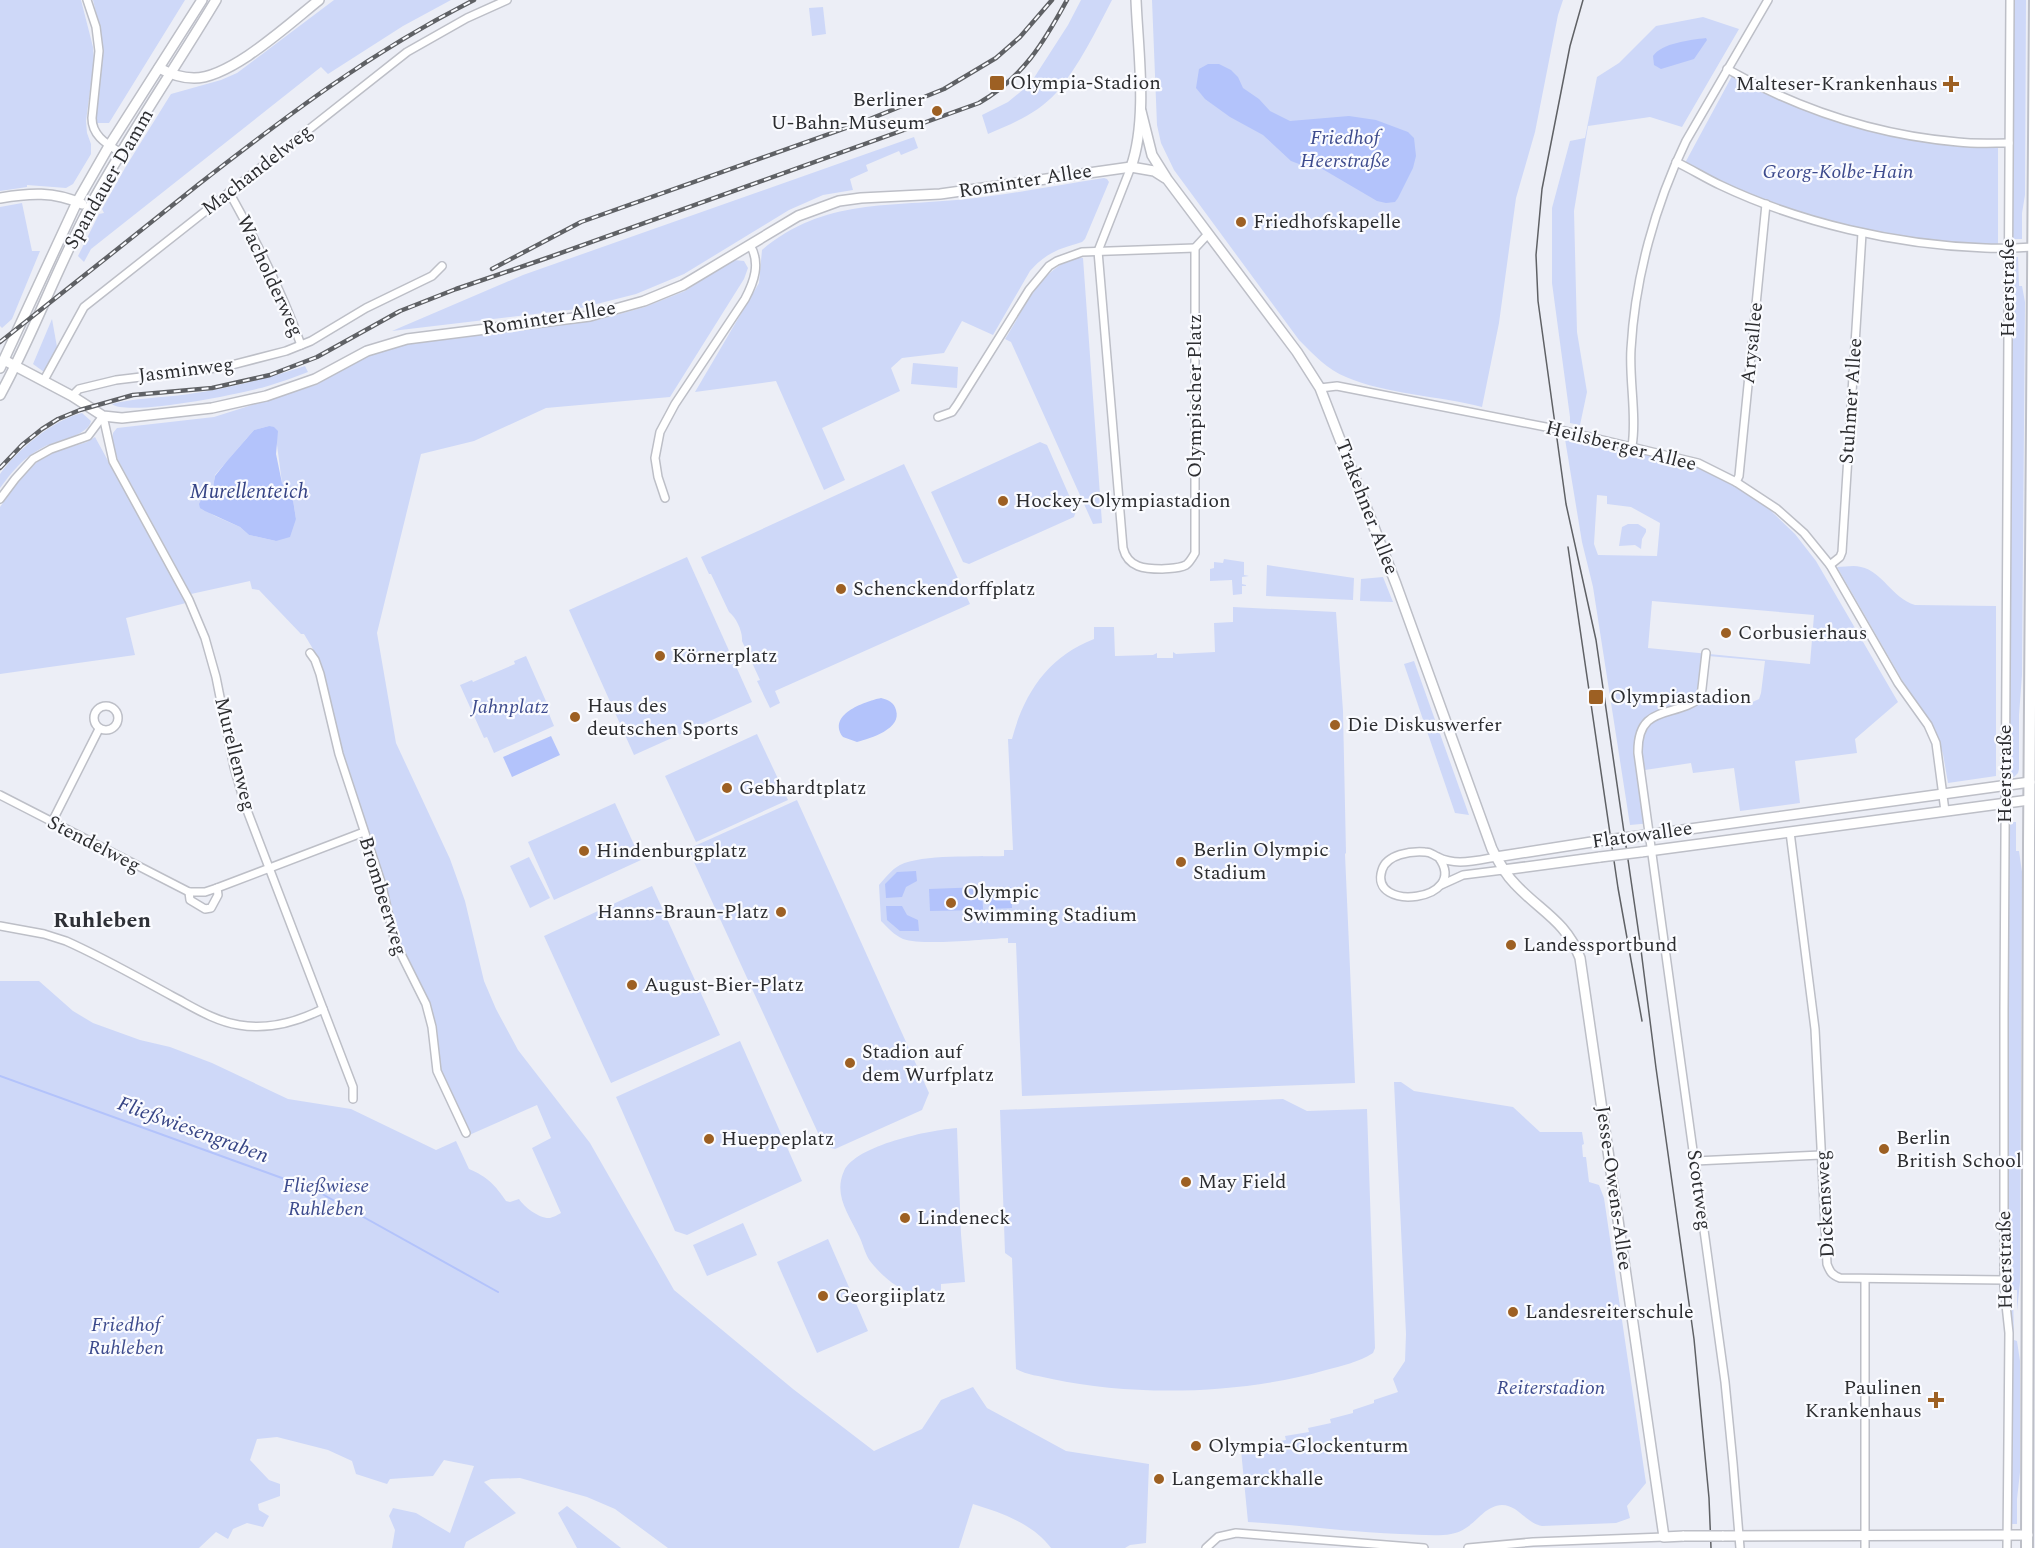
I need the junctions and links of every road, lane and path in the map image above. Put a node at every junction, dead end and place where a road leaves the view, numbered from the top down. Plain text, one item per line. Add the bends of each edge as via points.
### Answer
1 (87, 0) edge
2 (202, 0) edge
3 (216, 0) edge
4 (319, 0) edge
5 (507, 0) edge
6 (1136, 0) edge
7 (1768, 0) edge
8 (2010, 0) edge
9 (2035, 0) edge
10 (159, 68) junction
11 (1727, 69) junction
12 (170, 74) junction
13 (1141, 111) junction
14 (2009, 143) junction
15 (110, 146) junction
16 (121, 153) junction
17 (1676, 162) junction
18 (1131, 167) junction
19 (1167, 179) junction
20 (229, 192) junction
21 (0, 198) edge
22 (77, 202) junction
23 (1767, 204) junction
24 (89, 208) junction
25 (1862, 233) junction
26 (1209, 234) junction
27 (750, 245) junction
28 (2034, 247) edge
29 (1195, 248) junction
30 (2008, 248) junction
31 (1098, 250) junction
32 (442, 266) dead end
33 (301, 345) junction
34 (2, 364) edge
35 (16, 366) junction
36 (44, 380) junction
37 (1320, 388) junction
38 (0, 395) edge
39 (72, 396) junction
40 (103, 416) junction
41 (938, 417) dead end
42 (1632, 446) junction
43 (1736, 482) junction
44 (665, 498) dead end
45 (0, 499) edge
46 (1830, 565) junction
47 (310, 653) dead end
48 (1706, 653) dead end
49 (99, 729) dead end
50 (2032, 784) edge
51 (2005, 787) junction
52 (0, 795) edge
53 (1944, 795) junction
54 (2032, 799) edge
55 (2005, 803) junction
56 (1945, 811) junction
57 (1787, 816) junction
58 (52, 822) junction
59 (364, 832) junction
60 (1790, 832) junction
61 (1643, 835) junction
62 (1645, 851) junction
63 (1496, 857) junction
64 (1439, 858) junction
65 (269, 867) junction
66 (1503, 870) junction
67 (1441, 885) junction
68 (217, 888) junction
69 (189, 892) junction
70 (0, 926) edge
71 (323, 1010) junction
72 (353, 1099) dead end
73 (466, 1134) dead end
74 (1821, 1155) junction
75 (1695, 1161) junction
76 (1865, 1279) junction
77 (2004, 1280) junction
78 (1865, 1535) junction
79 (2007, 1535) junction
80 (2028, 1535) junction
81 (1739, 1536) junction
82 (1664, 1537) junction
83 (1505, 1546) edge
84 (1206, 1548) edge
85 (1424, 1548) edge
86 (1468, 1548) edge
87 (1740, 1548) edge
88 (1865, 1548) edge
89 (2007, 1548) edge
90 (2028, 1548) edge

1 - 15 street via 99,51 92,122 95,132
2 - 10 main road, Spandauer Damm
3 - 12 main road, Spandauer Damm
4 - 12 main road via 226,69 194,78
5 - 20 street, Machandelweg via 407,52
6 - 13 main road
7 - 11 street
8 - 14 street, Heerstraße
9 - 28 main road, Heerstraße
10 - 12 main road
10 - 15 main road, Spandauer Damm
11 - 14 street via 1780,97 1839,119 1933,139
11 - 17 street
12 - 16 main road, Spandauer Damm
13 - 18 main road
13 - 19 main road, Trakehner Allee via 1152,155
14 - 30 street, Heerstraße
15 - 16 street
15 - 22 main road, Spandauer Damm
16 - 24 main road, Spandauer Damm
17 - 23 street
17 - 42 street via 1651,233 1637,299 1631,350
18 - 19 main road via 1154,171
18 - 27 main road, Rominter Allee via 933,195 839,201 798,216
18 - 31 street, Olympischer Platz
19 - 26 main road, Trakehner Allee
20 - 33 street, Wacholderweg via 263,254
20 - 36 street, Machandelweg via 84,307
21 - 22 main road via 45,194
22 - 24 main road
22 - 34 main road, Spandauer Damm
23 - 25 street
23 - 43 street, Arysallee
24 - 35 main road, Spandauer Damm
25 - 30 street via 1949,246
25 - 46 street, Stuhmer Allee via 1842,552
26 - 29 street
26 - 37 main road, Trakehner Allee
27 - 40 main road, Rominter Allee via 683,285 597,315 414,337 367,351 315,379 266,396 212,408 122,418
27 - 44 street via 756,255 754,282 660,432 654,458
28 - 30 street
28 - 50 main road, Heerstraße
29 - 31 street
29 - 31 street, Olympischer Platz via 1195,553 1184,566 1166,568 1138,567 1123,548
30 - 51 street, Heerstraße
31 - 41 street via 1065,257 1045,271 952,412
32 - 33 street, Wacholderweg via 432,276
33 - 39 street, Jasminweg via 224,367 116,380 79,389
34 - 35 main road
35 - 36 main road
35 - 38 main road, Spandauer Damm
36 - 39 main road
37 - 42 street, Heilsberger Allee via 1336,386
37 - 63 main road, Trakehner Allee
39 - 40 main road
40 - 45 street via 88,436 33,459
40 - 65 street, Murellenweg via 113,461 189,600 205,638 240,789
42 - 43 street, Heilsberger Allee via 1698,463
43 - 46 street, Heilsberger Allee via 1777,508
46 - 53 street, Heilsberger Allee via 1932,734
47 - 59 street, Brombeerweg via 320,674 339,754
48 - 61 street, Scottweg via 1701,697 1653,717 1639,737
49 - 58 street
50 - 51 main road, Flatowallee
50 - 54 main road, Heerstraße
51 - 53 main road, Flatowallee
51 - 55 street, Heerstraße
52 - 58 street, Stendelweg
53 - 56 street, Heilsberger Allee
53 - 57 main road, Flatowallee
54 - 55 main road, Flatowallee
54 - 80 main road, Heerstraße
55 - 56 main road, Flatowallee
55 - 77 street, Heerstraße
56 - 60 main road, Flatowallee
57 - 60 main road
57 - 61 main road, Flatowallee
58 - 69 street, Stendelweg
59 - 65 street
59 - 73 street, Brombeerweg via 395,942 430,1016 437,1071
60 - 62 main road, Flatowallee
60 - 74 street, Dickensweg via 1815,1029
61 - 62 street, Scottweg
61 - 63 main road, Flatowallee, bridge
62 - 66 main road, Flatowallee, bridge
62 - 75 street, Scottweg
63 - 64 street via 1459,862
63 - 66 main road, Trakehner Allee
64 - 67 street via 1444,869
64 - 67 street via 1424,852 1395,856 1385,863 1381,878 1385,889 1399,897 1428,894
65 - 68 street
65 - 71 street, Murellenweg
66 - 67 street via 1463,875
66 - 82 main road, Jesse-Owens-Allee via 1562,926 1580,958
68 - 69 street
68 - 69 street, Stendelweg via 218,895 211,908 206,909 190,900
70 - 71 street via 66,940 224,1022 270,1026
71 - 72 street, Murellenweg via 353,1088
74 - 75 street
74 - 76 street, Dickensweg via 1829,1271 1840,1278
75 - 81 street, Scottweg via 1725,1382
76 - 77 street
76 - 78 street
77 - 79 street, Heerstraße via 2009,1334
78 - 79 main road
78 - 81 main road
78 - 88 street
79 - 80 main road
79 - 89 street, Heerstraße
80 - 90 main road, Heerstraße
81 - 82 main road, bridge
81 - 87 street, Scottweg
82 - 83 street
83 - 86 street
84 - 85 street via 1227,1534 1246,1533

